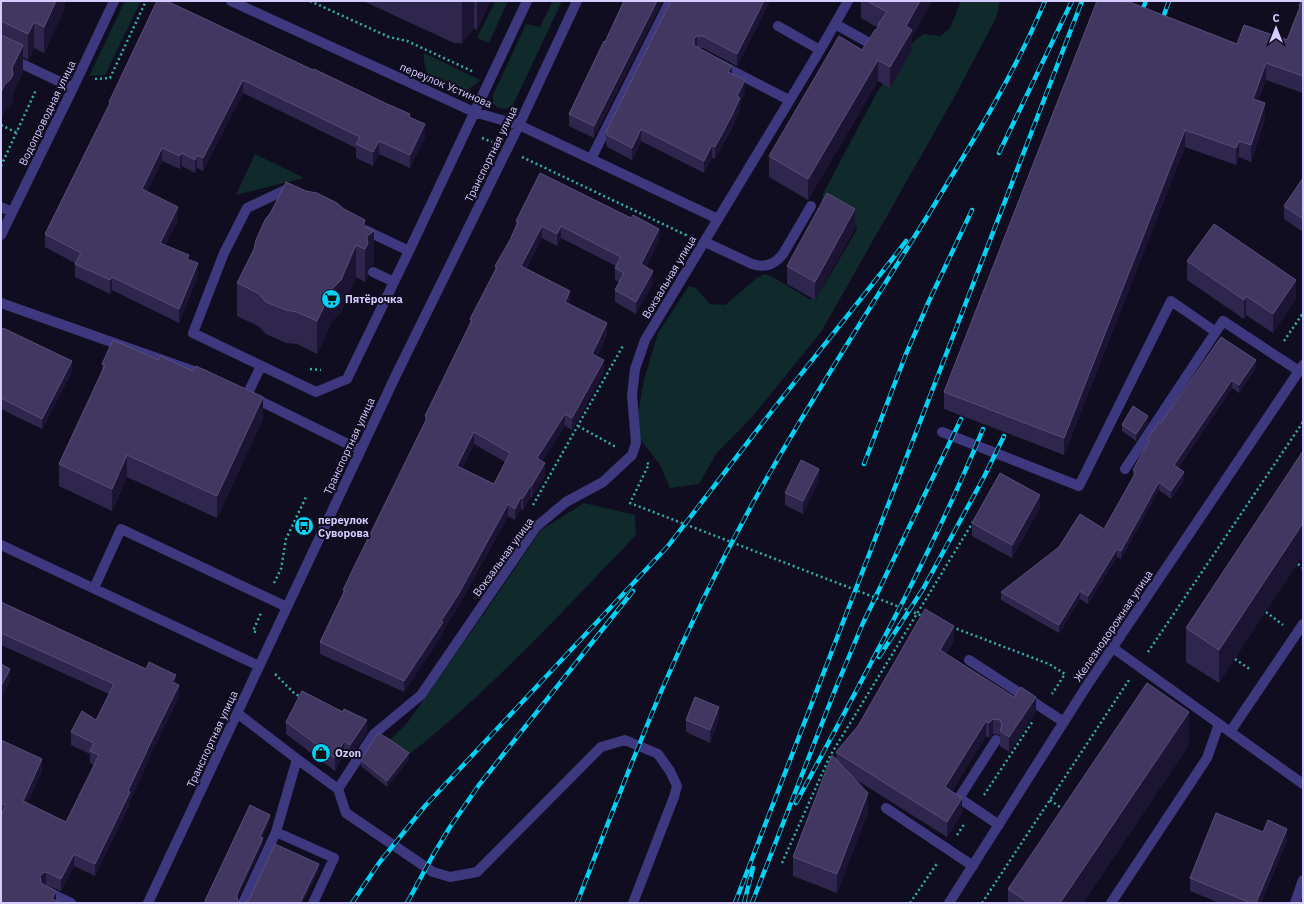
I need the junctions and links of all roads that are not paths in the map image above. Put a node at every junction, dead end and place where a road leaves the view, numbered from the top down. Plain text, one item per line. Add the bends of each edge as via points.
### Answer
1 (114, 1) edge
2 (231, 1) edge
3 (527, 1) edge
4 (577, 1) edge
5 (670, 1) edge
6 (848, 1) edge
7 (835, 24) junction
8 (778, 26) dead end
9 (873, 46) edge
10 (820, 50) junction
11 (1, 54) edge
12 (714, 61) edge
13 (75, 84) junction
14 (789, 100) junction
15 (474, 112) junction
16 (519, 125) junction
17 (591, 159) junction
18 (811, 206) dead end
19 (1, 207) edge
20 (12, 212) junction
21 (718, 219) junction
22 (1, 235) edge
23 (705, 242) junction
24 (409, 251) junction
25 (373, 272) dead end
26 (394, 282) junction
27 (1, 303) edge
28 (1216, 332) junction
29 (261, 366) junction
30 (1301, 368) edge
31 (212, 378) edge
32 (942, 432) dead end
33 (360, 450) junction
34 (1125, 469) dead end
35 (1, 545) edge
36 (94, 588) junction
37 (287, 607) junction
38 (1303, 624) edge
39 (1113, 648) junction
40 (969, 660) dead end
41 (259, 666) junction
42 (237, 713) junction
43 (1064, 722) junction
44 (1219, 724) junction
45 (1230, 732) junction
46 (996, 740) dead end
47 (297, 759) junction
48 (1303, 784) edge
49 (338, 789) junction
50 (886, 808) dead end
51 (999, 825) junction
52 (276, 832) junction
53 (973, 866) junction
54 (1303, 880) edge
55 (46, 891) edge
56 (71, 903) edge
57 (148, 903) edge
58 (243, 903) edge
59 (313, 903) edge
60 (633, 903) edge
61 (949, 903) edge
62 (1111, 903) edge
63 (1295, 903) edge

1 - 13 street, Водопроводная улица
2 - 15 street, переулок Устинова
3 - 15 street
4 - 16 street, Транспортная улица
5 - 17 street
6 - 7 street, Вокзальная улица
7 - 9 street
7 - 10 street, Вокзальная улица
8 - 10 street
10 - 14 street, Вокзальная улица
11 - 13 street
12 - 14 street
13 - 20 street, Водопроводная улица
14 - 21 street, Вокзальная улица
15 - 16 street, переулок Устинова
15 - 24 street
16 - 17 street, переулок Устинова
16 - 33 street, Транспортная улица
17 - 21 street, переулок Устинова
18 - 23 street via 783,254 772,264 758,266
19 - 20 street
20 - 22 street, Водопроводная улица
21 - 23 street, Вокзальная улица
23 - 49 street, Вокзальная улица via 645,340 636,369 632,395 636,443 632,455 603,482 566,502 536,527 421,695 374,734
24 - 26 street
24 - 29 street via 283,190 246,208 224,253 193,333
25 - 26 street
26 - 29 street via 347,379 316,392
27 - 31 street
28 - 30 street via 1223,321 1275,355
28 - 32 street via 1171,301 1079,486
28 - 34 street
29 - 33 street via 244,393
30 - 39 street, Железнодорожная улица
33 - 37 street, Транспортная улица
35 - 36 street
36 - 37 street via 121,529
36 - 41 street
37 - 41 street, Транспортная улица
38 - 45 street
39 - 43 street, Железнодорожная улица
39 - 44 street
40 - 43 street
41 - 42 street, Транспортная улица
42 - 47 street
42 - 57 street, Транспортная улица
43 - 51 street, Железнодорожная улица
44 - 45 street
44 - 62 street via 1208,758
45 - 48 street
46 - 51 street via 959,798
47 - 49 street
47 - 52 street
49 - 60 street via 346,814 432,872 450,877 477,872 601,747 625,740 658,754 677,786
50 - 53 street
51 - 53 street, Железнодорожная улица
52 - 58 street
52 - 59 street via 334,858
53 - 61 street, Железнодорожная улица
54 - 63 street
55 - 56 street

